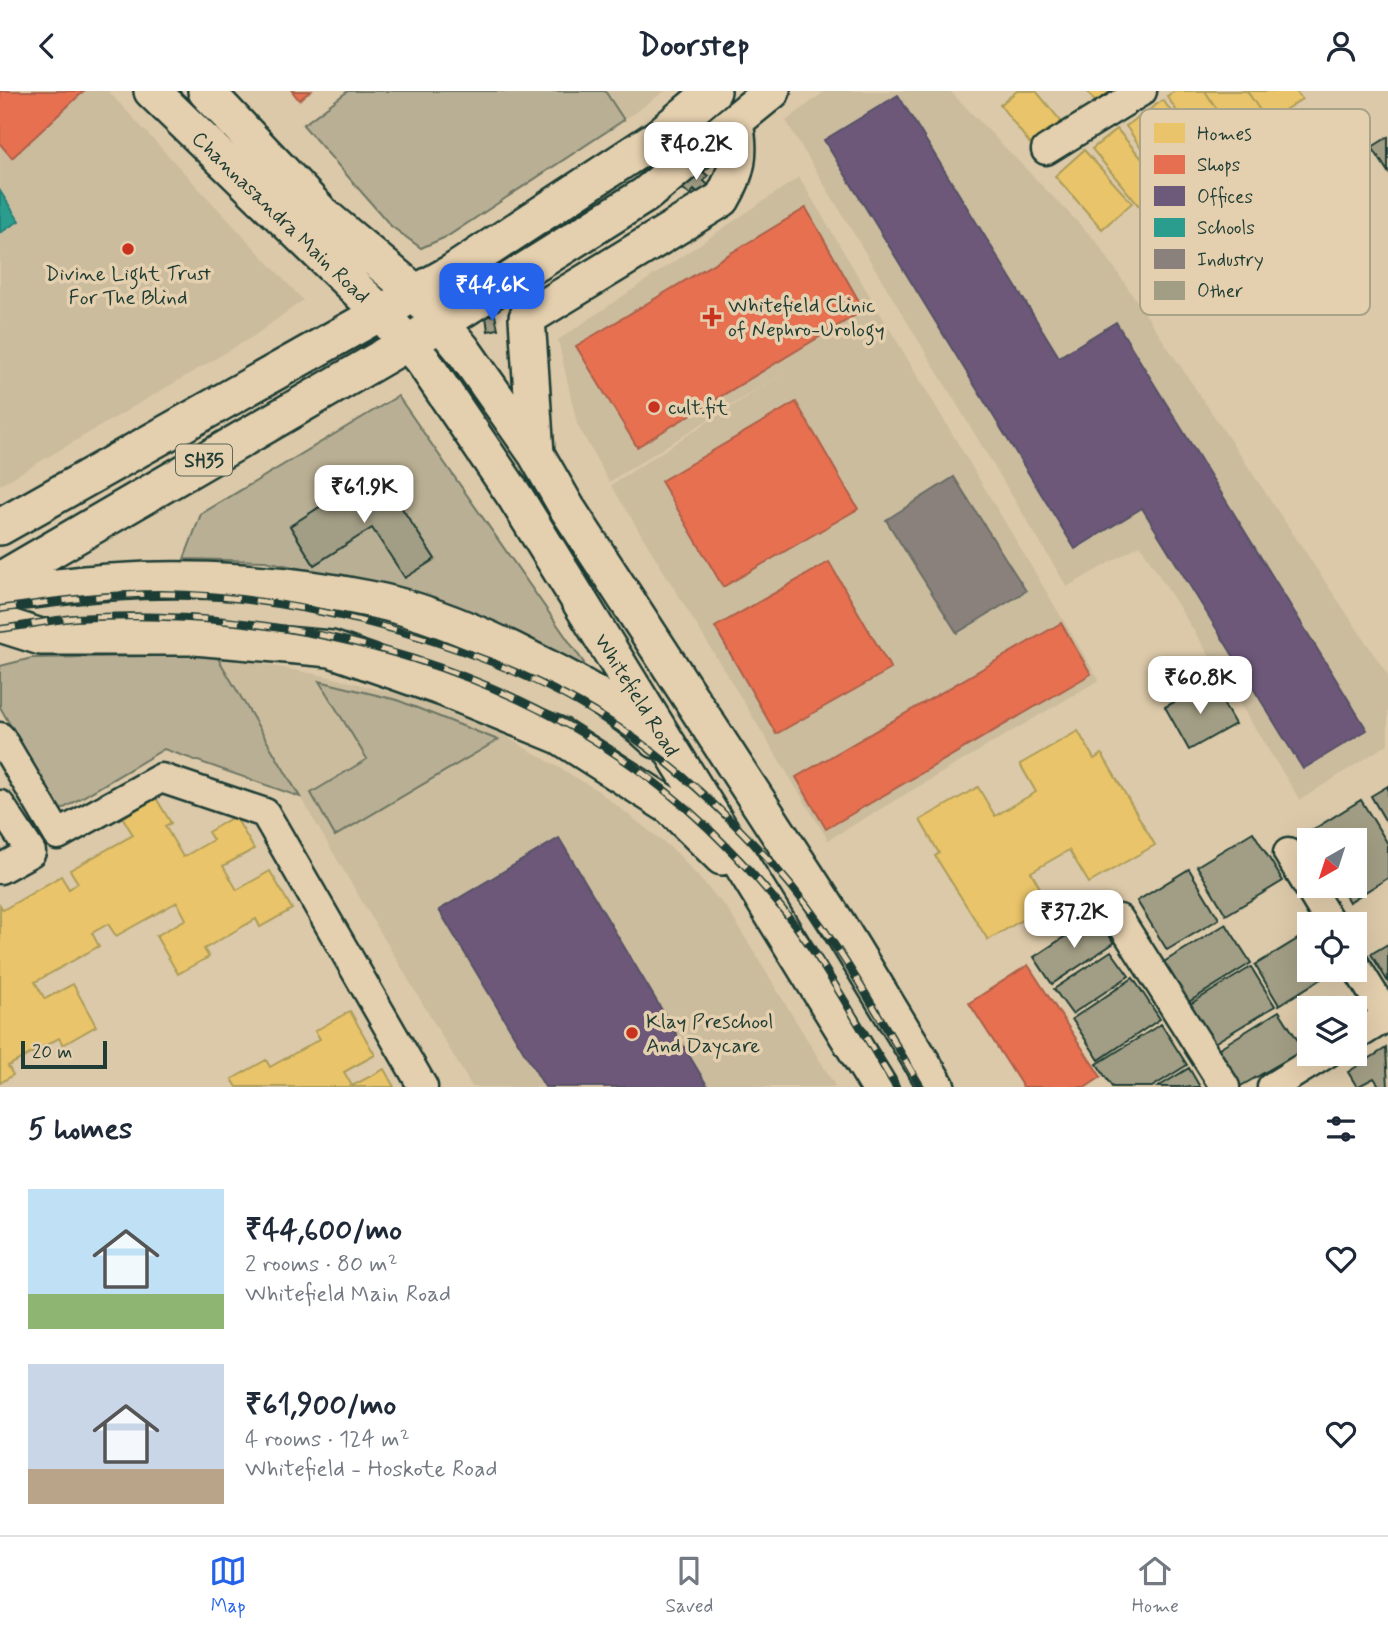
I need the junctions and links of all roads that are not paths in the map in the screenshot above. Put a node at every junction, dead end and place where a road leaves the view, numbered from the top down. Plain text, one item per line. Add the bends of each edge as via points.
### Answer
1 (152, 91) edge
2 (206, 91) edge
3 (713, 91) edge
4 (772, 91) edge
5 (1142, 91) edge
6 (735, 123) junction
7 (1045, 150) dead end
8 (416, 293) junction
9 (382, 313) junction
10 (440, 324) junction
11 (408, 341) junction
12 (536, 454) junction
13 (0, 527) edge
14 (0, 580) edge
15 (0, 593) edge
16 (0, 624) edge
17 (0, 737) edge
18 (677, 758) junction
19 (0, 805) edge
20 (58, 835) junction
21 (31, 852) junction
22 (1288, 853) dead end
23 (0, 869) edge
24 (762, 896) junction
25 (1324, 912) edge
26 (1119, 919) dead end
27 (1366, 982) edge
28 (1388, 1017) edge
29 (1367, 1029) edge
30 (1306, 1066) edge
31 (423, 1087) edge
32 (879, 1087) edge
33 (937, 1087) edge
34 (1225, 1087) edge
35 (1272, 1087) edge

1 - 9 main road, Channasandra Main Road
2 - 8 main road, Channasandra Main Road via 323,215
3 - 8 main road, SH35 via 657,138
4 - 6 main road, SH35
5 - 7 street
6 - 10 main road, SH35 via 645,195
6 - 12 main road via 740,148 735,176 722,199 527,318
8 - 9 main road, SH35
8 - 10 main road, Channasandra Main Road
9 - 11 main road, Whitefield Road
9 - 13 main road, SH35
10 - 11 main road, SH35
10 - 12 main road, Whitefield Road
11 - 14 main road, SH35
11 - 18 main road, Whitefield Road via 516,498
12 - 33 main road, Whitefield Road
15 - 18 main road via 157,581 268,585 370,599 431,616 496,642 583,686 632,717
16 - 24 main road via 41,637 195,637 331,649 443,688 560,736 671,807
17 - 20 street
18 - 24 main road, Whitefield Road
19 - 21 street
20 - 21 street
20 - 31 street via 162,778 265,813
21 - 23 street
22 - 25 street
24 - 32 main road, Whitefield Road
26 - 34 street
27 - 28 street
28 - 29 street
30 - 35 street

